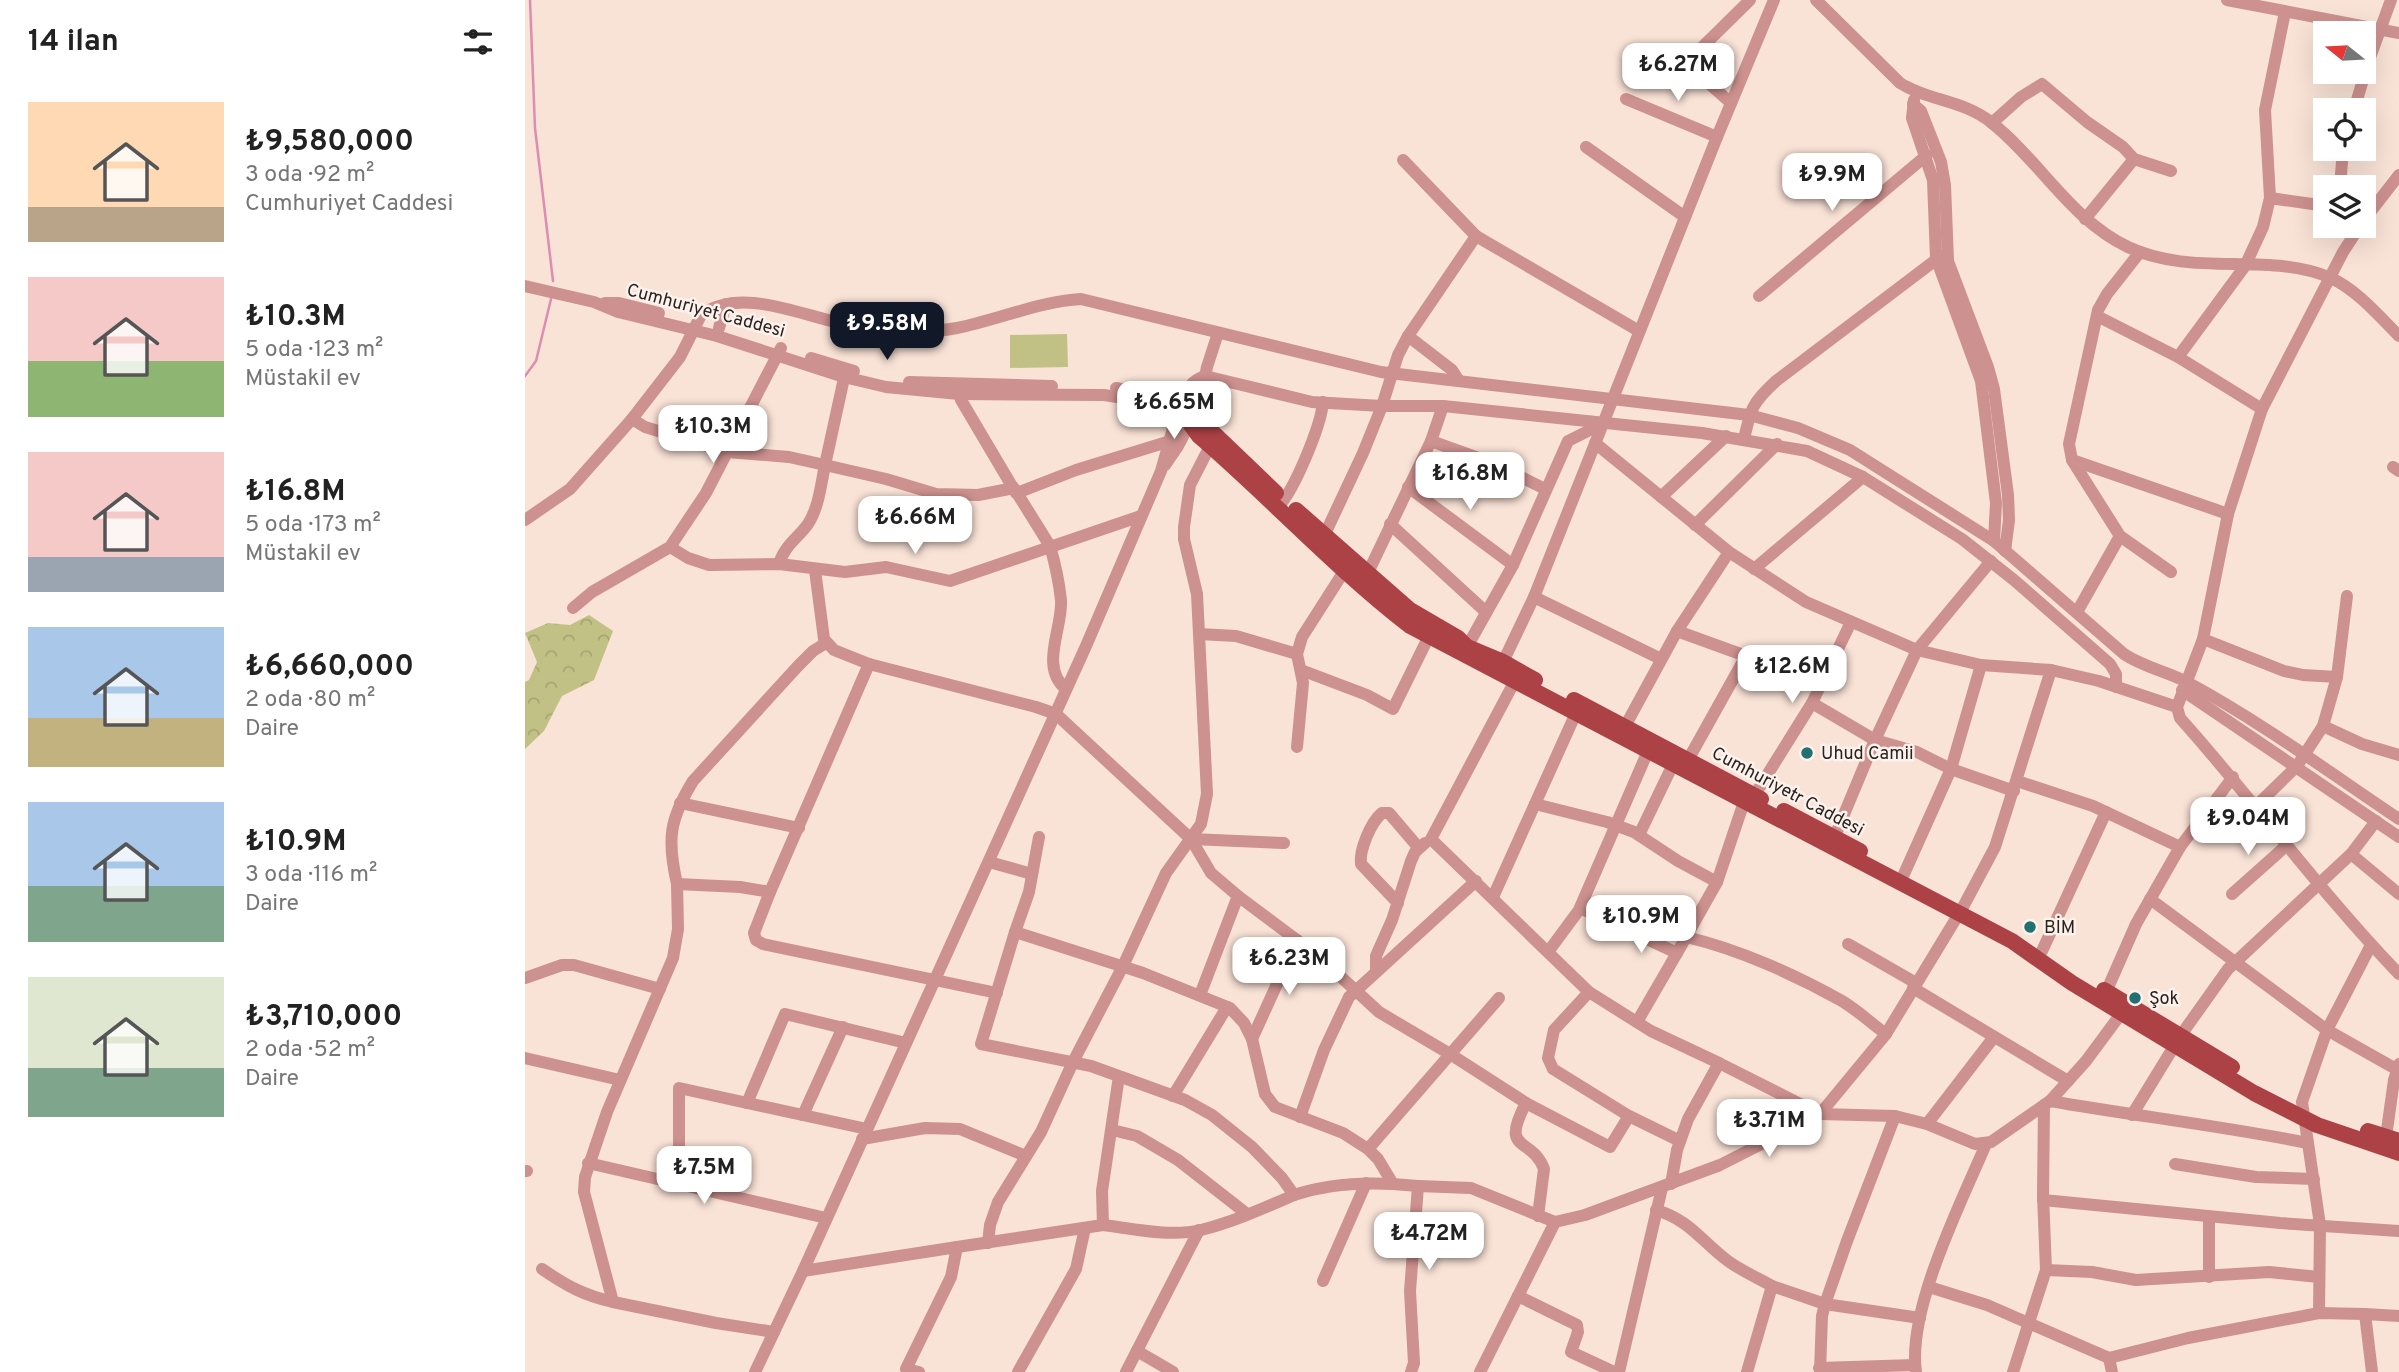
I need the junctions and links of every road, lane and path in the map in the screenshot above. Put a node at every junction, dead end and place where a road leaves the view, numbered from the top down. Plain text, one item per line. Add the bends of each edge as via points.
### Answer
1 (1750, 0) edge
2 (1774, 0) edge
3 (1816, 0) edge
4 (2227, 0) edge
5 (2391, 0) edge
6 (2285, 12) junction
7 (2380, 29) junction
8 (2399, 33) edge
9 (1667, 59) dead end
10 (1682, 67) junction
11 (1914, 97) junction
12 (2358, 98) edge
13 (1626, 99) dead end
14 (1731, 103) junction
15 (1992, 123) junction
16 (1717, 137) junction
17 (1585, 147) dead end
18 (1927, 155) junction
19 (2134, 159) junction
20 (1403, 160) dead end
21 (2171, 171) dead end
22 (2399, 175) edge
23 (2270, 198) junction
24 (2313, 204) edge
25 (2376, 205) edge
26 (1685, 217) junction
27 (2085, 219) junction
28 (1476, 236) junction
29 (2352, 238) edge
30 (2140, 252) junction
31 (1941, 256) junction
32 (2245, 266) junction
33 (2331, 278) junction
34 (525, 286) edge
35 (1759, 296) dead end
36 (726, 304) junction
37 (2097, 316) junction
38 (695, 326) junction
39 (719, 328) junction
40 (1639, 331) junction
41 (1218, 333) junction
42 (1408, 336) junction
43 (2399, 336) edge
44 (779, 351) junction
45 (2178, 357) junction
46 (845, 373) junction
47 (1392, 373) junction
48 (1205, 376) junction
49 (1459, 381) junction
50 (959, 389) junction
51 (1614, 397) junction
52 (1324, 402) junction
53 (1382, 406) junction
54 (1443, 406) junction
55 (2262, 409) junction
56 (1749, 415) junction
57 (1185, 416) junction
58 (632, 419) junction
59 (1603, 424) junction
60 (1725, 436) junction
61 (1744, 439) junction
62 (1431, 441) junction
63 (1167, 442) junction
64 (1595, 443) junction
65 (1777, 444) junction
66 (1210, 446) junction
67 (727, 452) junction
68 (2072, 460) junction
69 (825, 465) junction
70 (1161, 471) junction
71 (1863, 477) junction
72 (1408, 487) junction
73 (1545, 489) junction
74 (1015, 490) junction
75 (1661, 497) junction
76 (1281, 504) junction
77 (2228, 514) junction
78 (1141, 516) junction
79 (525, 520) edge
80 (1389, 524) junction
81 (1695, 525) junction
82 (1325, 534) junction
83 (2120, 536) junction
84 (1994, 541) junction
85 (1050, 546) junction
86 (670, 547) junction
87 (2005, 551) junction
88 (1729, 552) junction
89 (1991, 561) junction
90 (779, 564) junction
91 (1348, 565) junction
92 (1513, 565) junction
93 (1754, 569) junction
94 (815, 570) junction
95 (2171, 572) dead end
96 (1364, 580) junction
97 (2347, 596) dead end
98 (1534, 597) junction
99 (573, 608) dead end
100 (1486, 612) junction
101 (2077, 612) junction
102 (1851, 622) junction
103 (1431, 631) junction
104 (1677, 631) junction
105 (1199, 634) junction
106 (2203, 639) junction
107 (826, 643) junction
108 (1467, 646) junction
109 (1917, 650) junction
110 (1297, 654) junction
111 (1746, 656) junction
112 (1661, 659) junction
113 (1503, 662) junction
114 (869, 664) junction
115 (1981, 665) junction
116 (1301, 670) junction
117 (2051, 670) junction
118 (1517, 677) junction
119 (2337, 677) junction
120 (2184, 686) junction
121 (1820, 687) junction
122 (2116, 687) junction
123 (1066, 689) junction
124 (1812, 704) junction
125 (2177, 707) junction
126 (1576, 713) junction
127 (1056, 714) junction
128 (2323, 726) junction
129 (1623, 731) junction
130 (1875, 740) junction
131 (1297, 747) dead end
132 (1648, 751) junction
133 (2399, 755) edge
134 (1679, 760) junction
135 (2300, 761) junction
136 (1951, 769) junction
137 (2233, 778) junction
138 (2015, 786) junction
139 (1749, 799) junction
140 (680, 803) junction
141 (1535, 804) junction
142 (2256, 806) junction
143 (2106, 812) junction
144 (2399, 819) edge
145 (2376, 821) junction
146 (1618, 825) junction
147 (799, 828) junction
148 (1639, 835) junction
149 (1835, 836) junction
150 (1039, 837) dead end
151 (2399, 837) edge
152 (1191, 839) junction
153 (1431, 839) junction
154 (1284, 843) dead end
155 (2287, 845) junction
156 (2180, 846) junction
157 (1418, 847) junction
158 (2351, 854) junction
159 (989, 862) junction
160 (1032, 874) junction
161 (1904, 874) junction
162 (1476, 881) junction
163 (1717, 881) junction
164 (677, 884) junction
165 (2320, 885) junction
166 (770, 892) junction
167 (2232, 894) dead end
168 (2399, 894) edge
169 (1238, 896) junction
170 (1493, 897) junction
171 (2150, 899) junction
172 (1398, 903) junction
173 (1580, 908) junction
174 (1960, 910) junction
175 (1015, 932) junction
176 (1686, 937) junction
177 (1297, 940) junction
178 (1848, 944) dead end
179 (2371, 945) junction
180 (2042, 951) junction
181 (1548, 952) junction
182 (1677, 953) junction
183 (2234, 961) junction
184 (1123, 966) junction
185 (1376, 972) junction
186 (2399, 974) edge
187 (525, 978) edge
188 (936, 980) junction
189 (1915, 986) junction
190 (660, 989) junction
191 (1354, 991) junction
192 (1589, 992) junction
193 (997, 993) junction
194 (1200, 995) junction
195 (2104, 996) junction
196 (1499, 998) dead end
197 (1227, 1007) junction
198 (2125, 1009) junction
199 (1637, 1022) junction
200 (843, 1027) junction
201 (2327, 1030) junction
202 (1886, 1034) junction
203 (1993, 1037) junction
204 (1252, 1040) junction
205 (2177, 1040) junction
206 (906, 1044) junction
207 (1450, 1054) junction
208 (525, 1058) edge
209 (1073, 1062) junction
210 (1719, 1063) junction
211 (2398, 1066) edge
212 (1119, 1076) junction
213 (620, 1080) junction
214 (2068, 1082) junction
215 (1173, 1096) junction
216 (747, 1103) junction
217 (1526, 1103) junction
218 (2047, 1103) junction
219 (1820, 1114) junction
220 (2303, 1114) junction
221 (803, 1115) junction
222 (2132, 1115) junction
223 (1629, 1116) junction
224 (1895, 1116) junction
225 (1300, 1117) junction
226 (1927, 1124) junction
227 (1112, 1130) junction
228 (864, 1134) junction
229 (2393, 1139) edge
230 (1680, 1141) junction
231 (2308, 1143) junction
232 (1986, 1144) junction
233 (1368, 1149) junction
234 (2399, 1153) edge
235 (1026, 1156) junction
236 (588, 1163) junction
237 (2175, 1164) dead end
238 (2313, 1179) junction
239 (1366, 1182) junction
240 (680, 1184) junction
241 (1392, 1184) junction
242 (1417, 1186) junction
243 (1666, 1186) junction
244 (1294, 1195) junction
245 (2043, 1200) junction
246 (1656, 1210) junction
247 (1247, 1214) junction
248 (1538, 1216) junction
249 (2209, 1217) junction
250 (826, 1218) junction
251 (1555, 1222) junction
252 (1103, 1224) junction
253 (2320, 1225) junction
254 (1085, 1228) junction
255 (1199, 1230) junction
256 (2399, 1231) edge
257 (988, 1243) junction
258 (957, 1247) junction
259 (542, 1269) dead end
260 (2046, 1270) junction
261 (803, 1271) junction
262 (2209, 1277) junction
263 (2319, 1277) junction
264 (1323, 1281) dead end
265 (1772, 1286) junction
266 (1929, 1287) junction
267 (1518, 1296) junction
268 (613, 1302) junction
269 (1825, 1304) junction
270 (2319, 1313) junction
271 (2365, 1314) junction
272 (2399, 1316) edge
273 (1920, 1318) junction
274 (2029, 1323) junction
275 (773, 1332) junction
276 (1137, 1351) junction
277 (2109, 1358) junction
278 (1916, 1369) edge
279 (1819, 1370) edge
280 (910, 1371) edge
281 (2369, 1371) edge
282 (755, 1372) edge
283 (1018, 1372) edge
284 (1126, 1372) edge
285 (1173, 1372) edge
286 (1411, 1372) edge
287 (1480, 1372) edge
288 (1617, 1372) edge
289 (1747, 1372) edge
290 (2013, 1372) edge
291 (2112, 1372) edge

1 - 10 street
2 - 14 street
3 - 11 street
4 - 6 street
5 - 7 street
6 - 7 street
6 - 23 street via 2265,110
7 - 8 street
7 - 12 street
9 - 10 street
10 - 14 street
11 - 15 street via 1964,107
11 - 18 street via 1912,118
11 - 31 street via 1943,169
13 - 16 street
14 - 16 street
15 - 19 street via 2042,84
15 - 27 street
16 - 26 street
17 - 26 street
18 - 31 street
18 - 35 street
19 - 21 street
19 - 27 street
20 - 28 street
22 - 25 street
23 - 24 street
23 - 32 street
26 - 40 street
27 - 30 street
28 - 40 street
28 - 42 street
29 - 33 street
30 - 32 street via 2184,263
30 - 37 street via 2103,299
31 - 56 street via 1776,381 1756,399
31 - 84 street via 1981,381 1996,503
31 - 87 street via 1994,389 2008,495
32 - 33 street via 2277,266
32 - 45 street
33 - 43 street
33 - 55 street
34 - 38 street, Cumhuriyet Caddesi via 619,303
36 - 38 street via 705,313
36 - 39 street
36 - 41 street via 775,307 857,327 923,332 1081,299
37 - 45 street
37 - 68 street via 2070,435
38 - 39 street, Cumhuriyet Caddesi
38 - 44 street, Cumhuriyet Caddesi
38 - 58 street via 680,357
39 - 44 street, Cumhuriyet Caddesi
40 - 51 street
41 - 47 street
41 - 48 street
42 - 47 street
42 - 49 street via 1452,370
44 - 46 street, Cumhuriyet Caddesi
44 - 67 street
45 - 55 street
46 - 50 street, Cumhuriyet Caddesi via 885,387
46 - 69 street
47 - 49 street
47 - 53 street
48 - 52 street
48 - 57 street via 1204,388
49 - 51 street
50 - 57 street, Cumhuriyet Caddesi via 1104,395
50 - 74 street
51 - 56 street
51 - 59 street
52 - 53 street
52 - 76 street
53 - 54 street
53 - 82 street
54 - 59 street
54 - 62 street
55 - 77 street
56 - 61 street
56 - 84 street via 1798,428 1850,450
57 - 63 street
57 - 66 main road
57 - 70 street via 1178,446
57 - 76 main road via 1204,424
58 - 67 street
58 - 79 street via 570,489
59 - 60 street
59 - 64 street
59 - 73 street via 1568,441
60 - 61 street
60 - 75 street
61 - 65 street
62 - 72 street
62 - 73 street via 1495,464
63 - 70 street
63 - 74 street
64 - 75 street
64 - 98 street
65 - 71 street via 1815,454
65 - 81 street
66 - 76 main road
66 - 105 street via 1190,485 1184,513 1184,539 1198,594
67 - 69 street
67 - 86 street via 706,494
68 - 77 street
68 - 83 street
69 - 74 street via 936,494
69 - 90 street via 810,520 785,549
70 - 78 street
71 - 89 street
71 - 93 street
72 - 80 street
72 - 92 street
73 - 92 street
74 - 85 street
75 - 81 street
76 - 82 main road
76 - 91 main road
77 - 106 street
78 - 85 street
78 - 123 street
80 - 96 street
80 - 100 street
81 - 88 street
82 - 91 main road
83 - 95 street
83 - 101 street
84 - 87 street
85 - 94 street via 950,581 886,567 855,572
85 - 123 street via 1061,600 1055,673
86 - 90 street via 709,565
86 - 99 street
87 - 101 street
88 - 93 street
88 - 104 street
89 - 109 street
89 - 122 street via 2110,664
90 - 94 street
91 - 96 main road
91 - 110 street via 1302,637
92 - 100 street
93 - 102 street via 1806,602
94 - 107 street
96 - 103 main road via 1410,626
97 - 119 street
98 - 112 street
98 - 113 street
100 - 108 street
101 - 120 street via 2132,660
102 - 109 street
102 - 121 street
103 - 108 main road via 1458,638
103 - 116 street via 1394,709
103 - 118 main road
104 - 111 street
104 - 112 street
105 - 110 street via 1236,636
105 - 152 street via 1207,794 1201,824
106 - 119 street via 2293,673
106 - 120 street
107 - 114 street
107 - 140 street via 798,666 702,769
108 - 113 main road
109 - 115 street
109 - 130 street
110 - 116 street
111 - 121 street
111 - 134 street
112 - 129 street
113 - 118 main road
114 - 127 street
114 - 147 street
115 - 117 street
115 - 136 street
116 - 131 street
117 - 122 street
117 - 138 street
118 - 126 main road
118 - 129 main road
118 - 153 street
119 - 128 street
120 - 125 street
120 - 135 street
121 - 124 street
122 - 125 street
123 - 127 street
124 - 130 street
124 - 139 street
125 - 137 street via 2181,718
126 - 129 main road
126 - 141 street
127 - 152 street
127 - 159 street
128 - 133 street
128 - 135 street
129 - 132 main road
129 - 134 main road
130 - 136 street via 1917,752
130 - 149 street
132 - 134 main road
132 - 146 street
134 - 139 main road
134 - 148 street
135 - 142 street
135 - 144 street
135 - 145 street
136 - 138 street
136 - 161 street
137 - 142 street
137 - 156 street
138 - 143 street
138 - 174 street via 1995,847
139 - 149 main road, Cumhuriyetr Caddesi
139 - 163 street
139 - 174 main road
140 - 147 street
140 - 164 street via 670,832
141 - 146 street
141 - 170 street
142 - 155 street
143 - 156 street
143 - 180 street
145 - 151 street
145 - 158 street
146 - 148 street
146 - 173 street
147 - 166 street
148 - 163 street
149 - 161 main road, Cumhuriyetr Caddesi
150 - 160 street
152 - 154 street
152 - 169 street via 1211,873
152 - 184 street via 1166,873
153 - 157 street
153 - 162 street
155 - 165 street
155 - 167 street
156 - 171 street
157 - 172 street
157 - 172 street via 1383,813 1362,852 1361,864
158 - 165 street
158 - 168 street
159 - 160 street
159 - 188 street
160 - 175 street
161 - 174 main road, Cumhuriyetr Caddesi via 1953,899
162 - 170 street
162 - 185 street
163 - 176 street
164 - 166 street
164 - 190 street via 677,942
165 - 179 street
165 - 183 street
166 - 188 street via 755,929 759,943
169 - 177 street
169 - 194 street
170 - 181 street
171 - 183 street
171 - 195 street
172 - 185 street via 1376,956
173 - 181 street
173 - 182 street
174 - 180 main road, Cumhuriyetr Caddesi via 2013,931
174 - 189 street
174 - 195 main road
175 - 184 street
175 - 193 street
176 - 182 street
176 - 202 street via 1721,945 1771,967 1843,1002
177 - 191 street
177 - 204 street
178 - 189 street
179 - 186 street
179 - 201 street
180 - 195 main road, Cumhuriyetr Caddesi
181 - 192 street
182 - 199 street
183 - 201 street
183 - 205 street
184 - 194 street
184 - 209 street
185 - 191 street
187 - 190 street via 574,965
188 - 193 street
188 - 206 street
189 - 202 street
189 - 203 street
190 - 213 street
191 - 207 street via 1378,1012
191 - 225 street via 1342,1007
192 - 199 street
192 - 223 street via 1554,1030 1548,1063
193 - 209 street via 981,1044
194 - 197 street
195 - 198 main road
196 - 207 street
197 - 204 street via 1244,1023
197 - 215 street
198 - 205 main road
198 - 214 street
199 - 210 street
200 - 206 street
200 - 216 street via 785,1014
200 - 221 street
201 - 211 street
201 - 220 street via 2305,1090
202 - 219 street
203 - 214 street
203 - 226 street
204 - 225 street via 1265,1094 1275,1107
205 - 220 main road via 2254,1093
205 - 222 street
206 - 228 street
207 - 217 street
207 - 233 street
208 - 213 street
209 - 212 street
209 - 235 street
210 - 219 street
210 - 230 street
211 - 229 street
212 - 215 street
212 - 227 street
213 - 236 street
214 - 218 street
215 - 244 street via 1212,1115 1252,1147
216 - 221 street
216 - 240 street via 679,1088
217 - 223 street via 1610,1147
217 - 248 street via 1515,1132 1544,1169
218 - 222 street
218 - 232 street
218 - 245 street
219 - 224 street
219 - 243 street via 1720,1166
220 - 229 main road
220 - 231 street
220 - 234 main road
221 - 228 street
222 - 231 street
223 - 230 street
224 - 226 street
224 - 269 street
225 - 233 street via 1343,1133
226 - 232 street via 1975,1144
227 - 247 street via 1137,1136 1178,1160
227 - 252 street via 1102,1191
228 - 235 street via 960,1129
228 - 250 street
230 - 243 street
231 - 238 street
232 - 266 street
233 - 241 street
235 - 257 street via 997,1202
236 - 240 street
236 - 268 street via 585,1192
237 - 238 street via 2256,1177
238 - 253 street
239 - 241 street
239 - 244 street via 1320,1186
239 - 264 street
240 - 250 street
241 - 242 street
242 - 248 street via 1471,1188
242 - 286 street via 1410,1291
243 - 246 street
243 - 251 street via 1585,1216
244 - 247 street
245 - 249 street
245 - 260 street
246 - 265 street via 1673,1215 1728,1261
246 - 288 street
247 - 255 street
248 - 251 street
249 - 253 street
249 - 262 street
250 - 261 street
251 - 267 street
252 - 254 street
252 - 255 street via 1158,1232
253 - 256 street
253 - 263 street
254 - 257 street
254 - 283 street via 1076,1269
255 - 276 street
257 - 258 street
258 - 261 street
258 - 280 street via 951,1277
259 - 268 street via 573,1290
260 - 262 street via 2136,1280
260 - 274 street
261 - 275 street
262 - 263 street via 2269,1272
263 - 270 street
265 - 269 street
265 - 289 street
266 - 273 street
266 - 274 street
267 - 287 street
267 - 288 street via 1577,1325 1571,1352
268 - 275 street
269 - 273 street
269 - 279 street
270 - 271 street
270 - 277 street
271 - 272 street
271 - 281 street
273 - 278 street
274 - 277 street
274 - 290 street
275 - 282 street
276 - 284 street
276 - 285 street
277 - 291 street
278 - 279 street

